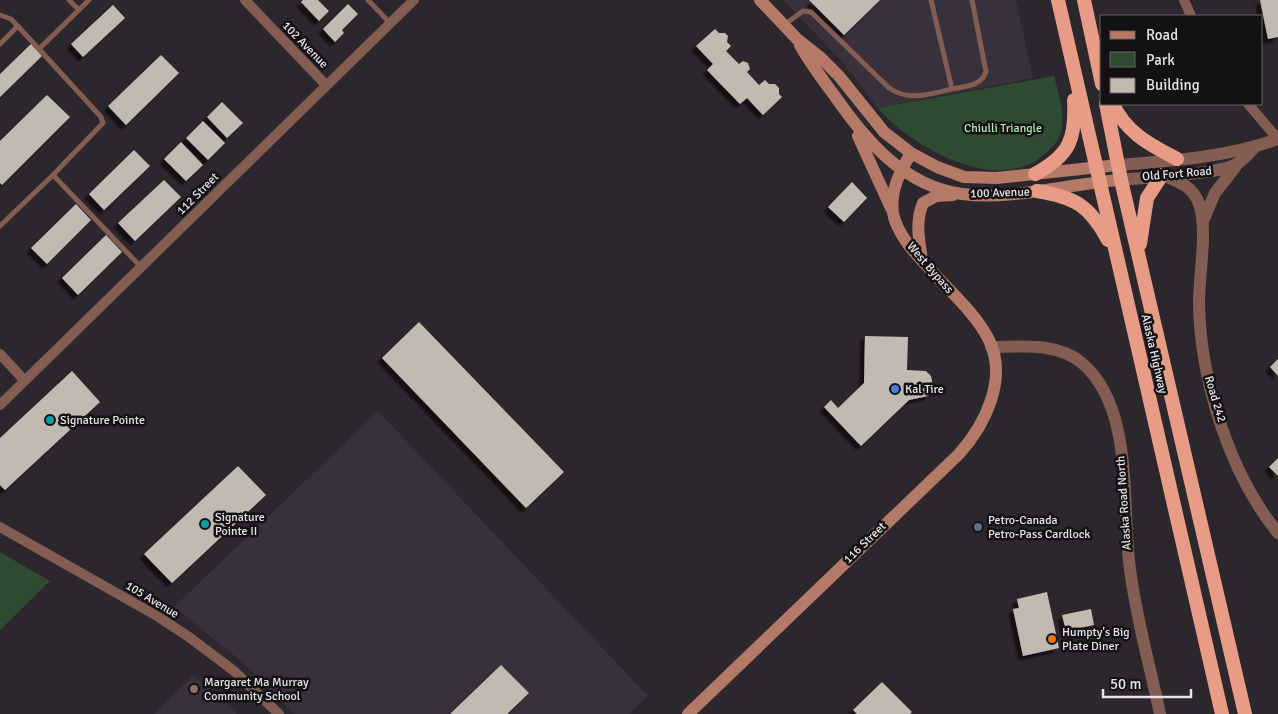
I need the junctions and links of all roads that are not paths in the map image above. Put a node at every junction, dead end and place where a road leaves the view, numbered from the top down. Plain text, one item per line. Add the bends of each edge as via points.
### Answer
1 (69, 0) edge
2 (88, 0) edge
3 (245, 0) edge
4 (368, 0) edge
5 (414, 0) edge
6 (760, 0) edge
7 (931, 0) edge
8 (972, 0) edge
9 (1058, 0) edge
10 (1084, 0) edge
11 (1184, 0) edge
12 (79, 10) junction
13 (0, 15) edge
14 (1191, 15) edge
15 (390, 23) junction
16 (784, 25) junction
17 (18, 26) junction
18 (797, 39) junction
19 (0, 44) edge
20 (39, 48) junction
21 (1072, 67) junction
22 (1100, 74) edge
23 (326, 85) junction
24 (952, 89) junction
25 (1106, 105) edge
26 (1114, 105) edge
27 (1249, 105) edge
28 (843, 110) junction
29 (1278, 139) edge
30 (1255, 147) junction
31 (911, 153) junction
32 (1177, 159) junction
33 (1238, 163) junction
34 (1118, 166) junction
35 (1096, 167) junction
36 (901, 169) junction
37 (1035, 174) junction
38 (53, 175) junction
39 (1162, 175) junction
40 (1121, 180) junction
41 (1099, 181) junction
42 (1037, 191) junction
43 (962, 194) junction
44 (893, 214) junction
45 (1203, 221) junction
46 (0, 226) edge
47 (1116, 255) junction
48 (1138, 255) junction
49 (922, 260) junction
50 (142, 267) junction
51 (991, 347) junction
52 (0, 354) edge
53 (24, 380) junction
54 (0, 405) edge
55 (0, 526) edge
56 (1278, 533) edge
57 (278, 714) edge
58 (688, 714) edge
59 (1160, 714) edge
60 (1222, 714) edge
61 (1245, 714) edge

1 - 12 lane
2 - 12 lane
3 - 23 street, 102 Avenue
4 - 15 lane
5 - 15 street, 112 Street
6 - 16 main road, 100 Avenue
7 - 24 lane
8 - 24 lane via 986,72 976,84
9 - 21 highway, Alaska Highway
10 - 22 highway
11 - 14 street
12 - 20 lane
13 - 17 lane
15 - 23 street, 112 Street
16 - 18 main road, 100 Avenue
16 - 24 lane via 803,11 811,12 898,94 916,97
17 - 19 lane
17 - 20 lane
18 - 28 main road, 100 Avenue via 812,68
18 - 31 main road, 100 Avenue via 821,58 873,120
20 - 38 lane via 101,117 103,124
21 - 35 highway, Alaska Highway
21 - 37 highway via 1073,137 1061,157
23 - 50 street, 112 Street
25 - 34 highway, Alaska Highway
26 - 32 highway via 1135,134
27 - 29 street
28 - 36 main road, 100 Avenue via 878,151
28 - 44 main road via 865,149
29 - 30 street, Old Fort Road
30 - 32 street, Old Fort Road
30 - 33 street, Old Fort Road
31 - 36 main road, West Bypass
31 - 37 main road, 100 Avenue via 964,177
32 - 34 street, Old Fort Road
33 - 39 street, Old Fort Road via 1212,172
33 - 45 street, Road 242 via 1215,193
34 - 35 main road, 100 Avenue
34 - 40 highway, Alaska Highway
35 - 37 main road, 100 Avenue
35 - 41 highway, Alaska Highway
36 - 43 main road, 100 Avenue via 926,183
36 - 44 main road, West Bypass via 893,188
38 - 46 lane
38 - 50 lane
39 - 40 street, Old Fort Road
39 - 45 street, Road 242 via 1188,185 1195,193
39 - 48 highway via 1147,198
40 - 41 main road, 100 Avenue
40 - 48 highway, Alaska Highway
41 - 42 main road, 100 Avenue
41 - 47 highway, Alaska Highway
42 - 43 main road, 100 Avenue
42 - 47 highway via 1062,195 1088,210
43 - 49 main road via 936,196 923,203 917,229
44 - 49 main road, West Bypass via 903,235
45 - 56 street, Road 242 via 1200,307 1204,363 1210,392 1253,496
47 - 60 highway, Alaska Highway
48 - 61 highway, Alaska Highway
49 - 51 main road, West Bypass via 974,316
50 - 53 street, 112 Street
51 - 58 main road, 116 Street via 995,378 993,394 982,424 971,440
51 - 59 street, Alaska Road North via 1046,348 1068,354 1093,374 1110,404 1124,473 1130,570
52 - 53 street
53 - 54 street, 112 Street
55 - 57 street, 105 Avenue via 189,637 234,671

